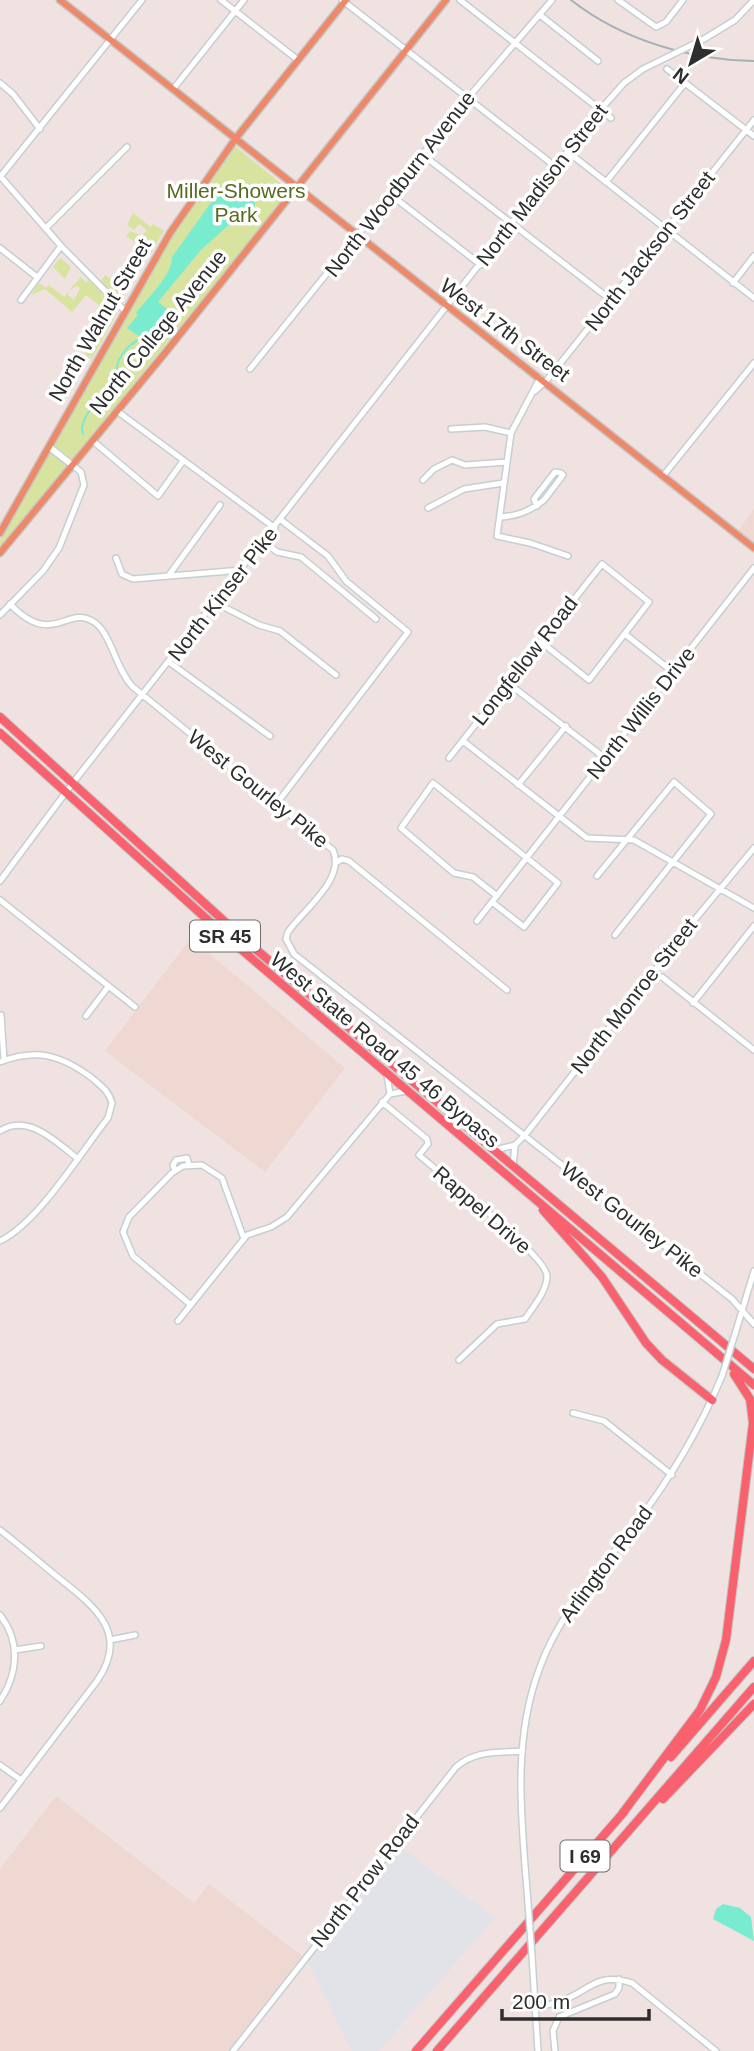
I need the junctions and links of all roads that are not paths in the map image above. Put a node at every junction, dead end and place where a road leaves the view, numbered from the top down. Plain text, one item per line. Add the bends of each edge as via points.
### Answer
1 (60, 0) edge
2 (142, 0) edge
3 (221, 0) edge
4 (244, 0) edge
5 (446, 0) edge
6 (460, 0) edge
7 (552, 0) edge
8 (618, 0) edge
9 (683, 0) edge
10 (754, 0) edge
11 (344, 1) edge
12 (235, 11) junction
13 (540, 15) junction
14 (111, 40) junction
15 (514, 42) junction
16 (407, 51) junction
17 (298, 60) junction
18 (598, 61) dead end
19 (667, 69) dead end
20 (0, 83) edge
21 (685, 83) junction
22 (174, 88) junction
23 (467, 99) junction
24 (601, 109) junction
25 (611, 118) dead end
26 (754, 120) edge
27 (40, 129) junction
28 (746, 130) junction
29 (754, 136) edge
30 (236, 138) junction
31 (127, 147) dead end
32 (568, 152) junction
33 (423, 155) junction
34 (556, 167) junction
35 (0, 176) edge
36 (606, 182) junction
37 (298, 188) junction
38 (391, 194) junction
39 (512, 224) junction
40 (46, 228) junction
41 (666, 229) junction
42 (358, 237) junction
43 (61, 246) junction
44 (0, 248) edge
45 (754, 256) edge
46 (481, 265) junction
47 (37, 277) junction
48 (733, 283) junction
49 (754, 298) edge
50 (21, 300) dead end
51 (611, 300) junction
52 (448, 307) junction
53 (124, 310) junction
54 (754, 363) edge
55 (250, 369) dead end
56 (543, 380) junction
57 (117, 411) junction
58 (451, 429) dead end
59 (511, 433) junction
60 (93, 441) junction
61 (49, 446) junction
62 (183, 461) junction
63 (507, 462) junction
64 (72, 465) junction
65 (663, 476) junction
66 (423, 480) dead end
67 (503, 483) junction
68 (220, 505) dead end
69 (537, 506) junction
70 (428, 508) dead end
71 (500, 517) junction
72 (281, 520) junction
73 (275, 528) junction
74 (0, 533) edge
75 (264, 541) junction
76 (754, 548) edge
77 (0, 553) edge
78 (568, 556) dead end
79 (116, 558) dead end
80 (754, 568) edge
81 (242, 570) junction
82 (169, 575) junction
83 (216, 603) junction
84 (10, 604) junction
85 (0, 615) edge
86 (376, 619) dead end
87 (625, 634) junction
88 (541, 642) junction
89 (169, 662) junction
90 (674, 673) junction
91 (336, 676) dead end
92 (508, 683) junction
93 (144, 696) junction
94 (0, 717) edge
95 (566, 726) junction
96 (0, 733) edge
97 (270, 736) dead end
98 (463, 741) junction
99 (449, 758) dead end
100 (605, 758) junction
101 (72, 785) junction
102 (519, 785) junction
103 (66, 793) junction
104 (277, 803) junction
105 (558, 817) junction
106 (628, 839) junction
107 (753, 848) edge
108 (526, 858) junction
109 (337, 862) junction
110 (672, 863) junction
111 (597, 876) dead end
112 (0, 881) edge
113 (719, 889) junction
114 (497, 896) junction
115 (0, 900) edge
116 (492, 902) junction
117 (754, 908) edge
118 (477, 921) dead end
119 (754, 926) edge
120 (615, 935) dead end
121 (655, 976) junction
122 (276, 980) junction
123 (294, 982) junction
124 (108, 987) junction
125 (507, 990) dead end
126 (693, 1003) junction
127 (135, 1007) dead end
128 (1, 1015) edge
129 (86, 1016) dead end
130 (754, 1050) edge
131 (2, 1061) edge
132 (387, 1075) junction
133 (406, 1091) junction
134 (390, 1094) junction
135 (382, 1102) junction
136 (446, 1125) junction
137 (465, 1126) junction
138 (0, 1131) edge
139 (525, 1135) junction
140 (515, 1145) junction
141 (493, 1150) junction
142 (77, 1158) junction
143 (513, 1167) junction
144 (540, 1205) junction
145 (244, 1239) junction
146 (0, 1241) edge
147 (754, 1271) edge
148 (191, 1305) junction
149 (680, 1307) junction
150 (742, 1311) junction
151 (177, 1321) dead end
152 (754, 1324) edge
153 (703, 1342) junction
154 (459, 1360) dead end
155 (754, 1362) edge
156 (754, 1369) edge
157 (754, 1385) edge
158 (712, 1400) junction
159 (573, 1413) dead end
160 (754, 1454) edge
161 (672, 1475) junction
162 (745, 1496) junction
163 (0, 1530) edge
164 (0, 1615) edge
165 (135, 1635) dead end
166 (110, 1640) junction
167 (41, 1646) dead end
168 (15, 1650) junction
169 (754, 1661) edge
170 (754, 1686) edge
171 (0, 1701) edge
172 (754, 1703) edge
173 (522, 1751) junction
174 (0, 1765) edge
175 (21, 1780) junction
176 (0, 1808) edge
177 (622, 1814) junction
178 (626, 1835) junction
179 (619, 1979) junction
180 (535, 2007) junction
181 (233, 2051) edge
182 (416, 2051) edge
183 (438, 2051) edge
184 (538, 2051) edge
185 (555, 2051) edge
186 (716, 2051) edge

1 - 14 main road, West 17th Street
2 - 14 street
3 - 12 street
4 - 12 street
5 - 16 main road, North College Avenue
6 - 15 street
7 - 13 street, North Woodburn Avenue
8 - 9 street via 657,27
10 - 24 street, North Madison Street, bridge via 735,20 643,69
11 - 16 street
11 - 17 main road, North Walnut Street
12 - 17 street
12 - 22 street
13 - 15 street, North Woodburn Avenue
13 - 18 street
14 - 22 main road, West 17th Street
14 - 27 street
15 - 23 street, North Woodburn Avenue
15 - 24 street
16 - 23 street
16 - 37 main road, North College Avenue
17 - 30 main road, North Walnut Street
19 - 21 street
20 - 27 street
21 - 28 street
21 - 36 street
22 - 30 main road, West 17th Street
23 - 33 street, North Woodburn Avenue
23 - 34 street
24 - 25 street
24 - 32 street, North Madison Street
26 - 28 street, North Jackson Street
27 - 35 street
28 - 29 street
28 - 41 street, North Jackson Street
30 - 37 main road, West 17th Street
30 - 53 main road, North Walnut Street
31 - 40 street
32 - 34 street, North Madison Street
32 - 36 street
33 - 38 street, North Woodburn Avenue
33 - 39 street
34 - 39 street, North Madison Street
35 - 40 street
36 - 41 street
37 - 42 main road, West 17th Street
37 - 57 main road, North College Avenue
38 - 42 street, North Woodburn Avenue
38 - 46 street
39 - 46 street, North Madison Street
39 - 51 street
40 - 43 street
41 - 48 street
41 - 51 street, North Jackson Street
42 - 52 main road, West 17th Street
42 - 55 street, North Woodburn Avenue
43 - 47 street
43 - 53 street
44 - 47 street
45 - 48 street
46 - 52 street, North Madison Street
47 - 50 street
48 - 49 street
51 - 56 street, North Jackson Street
52 - 56 main road, West 17th Street
52 - 72 street, North Kinser Pike
53 - 61 main road, North Walnut Street
54 - 65 street
56 - 59 street, North Jackson Street
56 - 65 main road, West 17th Street
57 - 60 main road, North College Avenue
57 - 62 street
58 - 59 street via 485,426
59 - 63 street
60 - 62 street via 158,496
60 - 64 main road, North College Avenue
61 - 64 street
61 - 74 main road, North Walnut Street
62 - 73 street
63 - 66 street via 466,465 452,460
63 - 67 street
64 - 77 main road, North College Avenue
64 - 84 street via 84,482 70,526 50,562
65 - 76 main road, West 17th Street
67 - 70 street via 464,489
67 - 71 street
68 - 82 street
69 - 69 street via 563,475 561,473 555,472 534,499
69 - 71 street
71 - 78 street via 497,536
72 - 73 street, North Kinser Pike
72 - 104 street via 328,556 346,581 408,632
73 - 75 street, North Kinser Pike
75 - 81 street, North Kinser Pike
75 - 86 street via 277,552 301,557
79 - 82 street via 128,578
80 - 90 street, North Willis Drive
81 - 82 street
81 - 83 street, North Kinser Pike
83 - 89 street, North Kinser Pike
83 - 91 street via 280,631
84 - 85 street
84 - 93 street, West Gourley Pike via 39,625 79,618 94,622 121,674
87 - 88 street via 589,680
87 - 88 street, Longfellow Road via 649,602 602,564
87 - 90 street
88 - 92 street, Longfellow Road
89 - 93 street, North Kinser Pike
89 - 97 street
90 - 100 street, North Willis Drive
92 - 95 street
92 - 98 street, Longfellow Road
93 - 101 street, North Kinser Pike
93 - 104 street, West Gourley Pike
94 - 101 highway, West State Road 45 46 Bypass / SR 45
95 - 100 street
95 - 102 street
96 - 103 highway, West State Road 45 46 Bypass / SR 45
98 - 99 street, Longfellow Road
98 - 102 street
100 - 105 street, North Willis Drive
101 - 103 street, North Kinser Pike
101 - 123 highway, West State Road 45 46 Bypass / SR 45
102 - 105 street
103 - 112 street, North Kinser Pike
103 - 122 highway, West State Road 45 46 Bypass / SR 45
104 - 109 street, West Gourley Pike via 328,845
105 - 106 street via 587,838
105 - 108 street, North Willis Drive
106 - 110 street
106 - 110 street via 674,782 711,814
106 - 111 street
107 - 113 street, North Monroe Street
108 - 114 street, North Willis Drive
108 - 114 street via 433,783 401,828 454,873 473,877
108 - 116 street via 558,883 524,927
109 - 125 street via 349,861
109 - 139 street, West Gourley Pike via 332,878 288,932 286,939 294,954
110 - 113 street
110 - 120 street
113 - 117 street
113 - 121 street, North Monroe Street via 658,964
114 - 116 street, North Willis Drive
115 - 124 street
116 - 118 street, North Willis Drive
119 - 126 street
121 - 126 street
121 - 139 street, North Monroe Street
122 - 123 highway
122 - 132 highway, West State Road 45 46 Bypass / SR 45
123 - 137 highway, West State Road 45 46 Bypass / SR 45
124 - 127 street
124 - 129 street
126 - 130 street
128 - 131 street
131 - 142 street via 29,1054 57,1057 104,1088 112,1103 108,1118
132 - 133 highway, West State Road 45 46 Bypass / SR 45
132 - 134 street
133 - 134 street
133 - 136 highway, West State Road 45 46 Bypass / SR 45
134 - 135 street
135 - 145 street via 287,1216
135 - 154 street, Rappel Drive via 428,1142 419,1155 510,1233 547,1273 543,1290 525,1319 497,1324
136 - 137 highway
136 - 144 highway, West State Road 45 46 Bypass / SR 45
137 - 141 highway, West State Road 45 46 Bypass / SR 45
138 - 142 street via 15,1125 34,1128
139 - 140 street, North Monroe Street
139 - 150 street, West Gourley Pike
140 - 141 street
140 - 143 street
141 - 143 highway, West State Road 45 46 Bypass / SR 45
142 - 146 street via 23,1227
143 - 149 highway, West State Road 45 46 Bypass / SR 45
144 - 153 highway, West State Road 45 46 Bypass / SR 45
144 - 158 highway via 602,1277 646,1343
145 - 148 street
145 - 148 street via 222,1178 209,1168 190,1165 187,1158 176,1160 175,1171 127,1220 123,1232 133,1256
147 - 150 street, Arlington Road
148 - 151 street
149 - 155 highway, SR 45
149 - 156 highway
150 - 152 street, West Gourley Pike
150 - 158 street, Arlington Road, bridge
153 - 157 highway, West State Road 45 46 Bypass / SR 45
153 - 162 highway via 740,1381 751,1404
158 - 161 street, Arlington Road
159 - 161 street via 604,1421
160 - 162 highway
161 - 173 street, Arlington Road via 576,1599 552,1639 532,1692
162 - 177 highway via 726,1640 716,1677 700,1710
163 - 166 street via 94,1607
164 - 168 street
165 - 166 street
166 - 175 street via 102,1674
167 - 168 street
168 - 171 street via 13,1677
169 - 177 highway, I 69
170 - 178 highway, I 69
172 - 178 highway
173 - 180 street, Arlington Road, bridge via 521,1811
173 - 181 street, North Prow Road via 472,1755 456,1767
174 - 175 street
175 - 176 street
177 - 182 highway, I 69
178 - 183 highway, I 69
179 - 180 street via 604,1979 560,2002
179 - 185 street via 615,1994 559,2017 553,2031
179 - 186 street via 632,1983
180 - 184 street, Arlington Road

